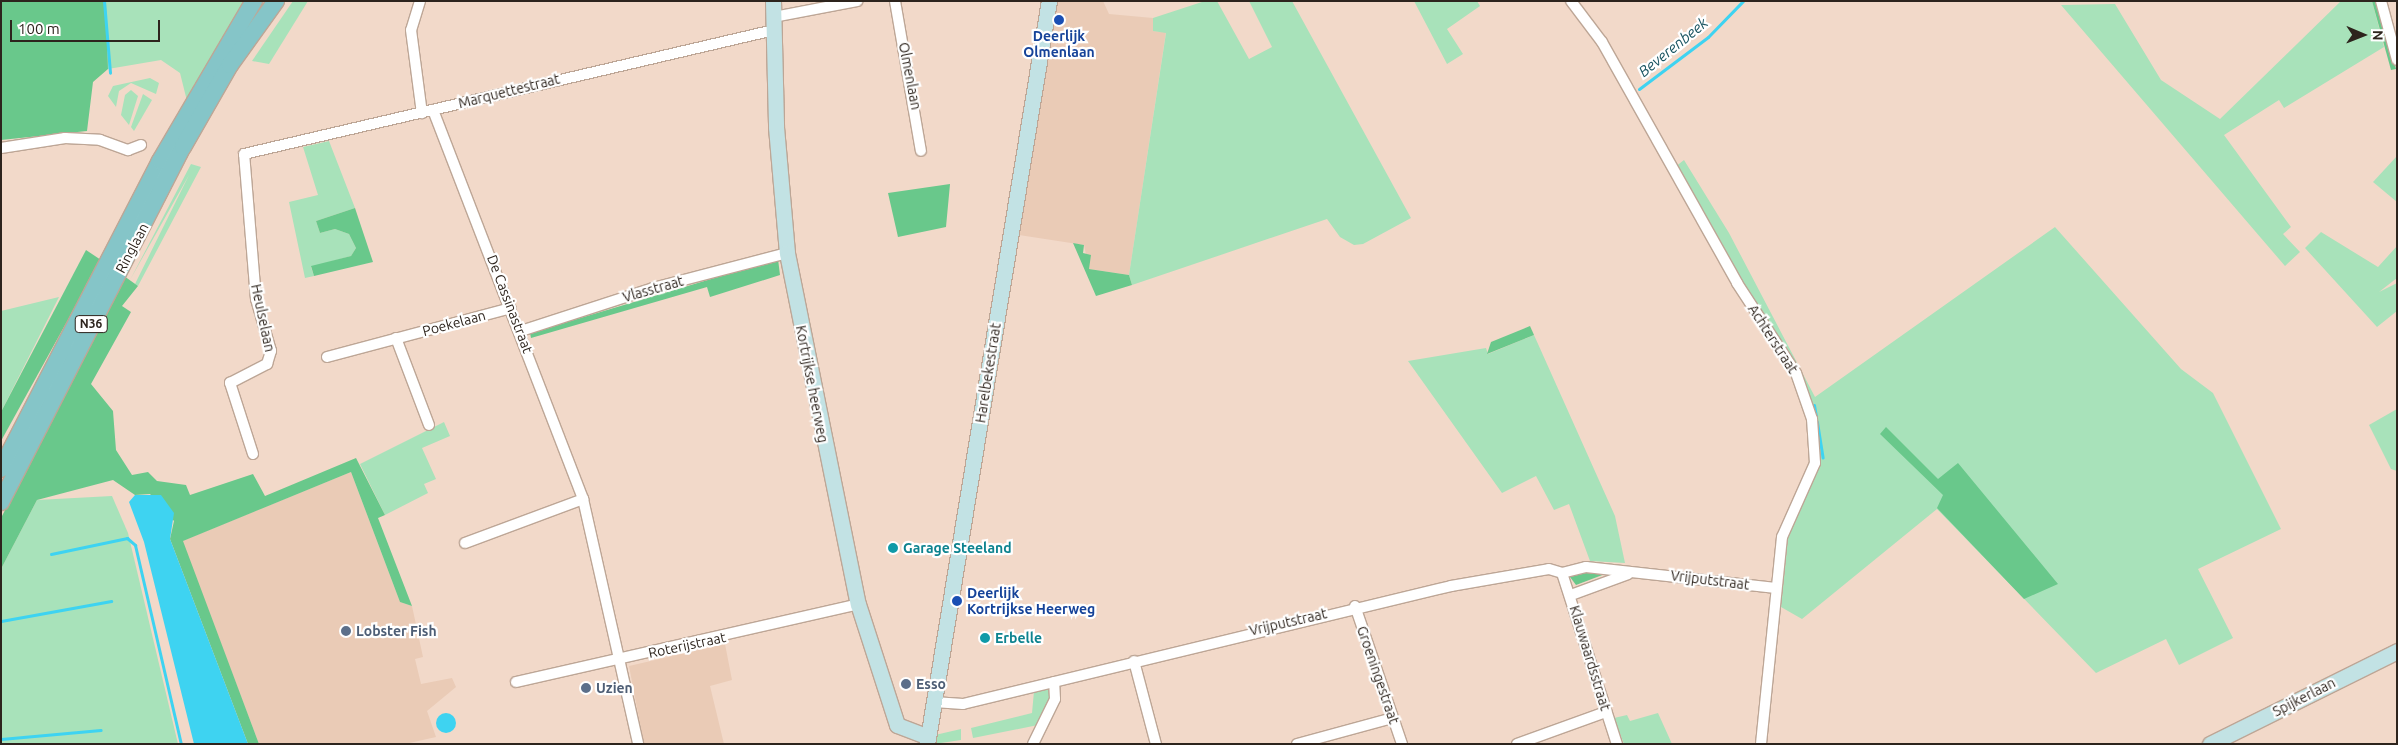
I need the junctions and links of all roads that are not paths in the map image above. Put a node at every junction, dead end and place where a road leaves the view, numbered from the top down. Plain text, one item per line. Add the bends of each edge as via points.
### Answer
1 (254, 1) edge
2 (276, 1) edge
3 (420, 1) edge
4 (773, 1) edge
5 (857, 1) edge
6 (895, 1) edge
7 (1049, 1) edge
8 (1571, 1) edge
9 (2381, 1) edge
10 (774, 24) junction
11 (2397, 60) edge
12 (433, 110) junction
13 (422, 113) junction
14 (141, 145) dead end
15 (1, 148) edge
16 (921, 151) dead end
17 (244, 154) joint
18 (787, 253) junction
19 (511, 308) junction
20 (520, 331) junction
21 (396, 338) junction
22 (327, 357) dead end
23 (429, 425) dead end
24 (253, 454) dead end
25 (1, 469) edge
26 (583, 499) junction
27 (1, 502) edge
28 (465, 543) dead end
29 (1644, 572) junction
30 (1562, 573) junction
31 (1776, 588) junction
32 (1571, 595) junction
33 (858, 604) junction
34 (1355, 606) junction
35 (2397, 651) edge
36 (620, 659) junction
37 (1134, 661) junction
38 (516, 682) dead end
39 (1054, 682) junction
40 (934, 702) junction
41 (1606, 712) junction
42 (1393, 718) junction
43 (927, 740) edge
44 (638, 744) edge
45 (1033, 744) edge
46 (1156, 744) edge
47 (1297, 744) edge
48 (1402, 744) edge
49 (1517, 744) edge
50 (1617, 744) edge
51 (1761, 744) edge
52 (2210, 744) edge

1 - 25 main road, Ringlaan / N36 via 164,153
2 - 27 main road, Ringlaan / N36 via 230,65 183,147
3 - 13 street via 411,30
4 - 10 street, Kortrijkse heerweg
5 - 10 street
6 - 16 street, Olmenlaan
7 - 40 street, Harelbekestraat
8 - 31 street, Achterstraat via 1614,62 1662,154 1806,396 1815,463 1782,537
9 - 11 street
10 - 12 street, Marquettestraat
10 - 18 street, Kortrijkse heerweg via 776,127
12 - 13 street, Marquettestraat
12 - 19 street, De Cassinastraat
13 - 17 street, Marquettestraat
14 - 15 street via 128,150 77,138
17 - 24 street, Heulselaan via 256,299 271,351 267,364 230,383
18 - 20 street, Vlasstraat via 653,288
18 - 33 street, Kortrijkse heerweg
19 - 20 street, De Cassinastraat
19 - 21 street, Poekelaan
20 - 26 street, De Cassinastraat
21 - 22 street, Poekelaan
21 - 23 street
26 - 28 street
26 - 36 street, De Cassinastraat
29 - 30 street, Vrijputstraat via 1586,568
29 - 31 street, Vrijputstraat
29 - 32 street, Vrijputstraat via 1602,580
30 - 32 street, Klauwaardsstraat
30 - 34 street, Vrijputstraat via 1549,569
31 - 51 street, Achterstraat
32 - 41 street, Klauwaardsstraat
33 - 36 street, Roterijstraat
33 - 43 street, Kortrijkse heerweg via 897,725
34 - 37 street, Vrijputstraat
34 - 42 street, Groeningestraat
35 - 52 street, Spijkerlaan
36 - 38 street, Roterijstraat
36 - 44 street, De Cassinastraat
37 - 39 street, Vrijputstraat
37 - 46 street
39 - 40 street, Vrijputstraat via 963,704
39 - 45 street via 1054,699
40 - 43 street, Harelbekestraat
41 - 49 street
41 - 50 street, Klauwaardsstraat
42 - 47 street
42 - 48 street, Groeningestraat

